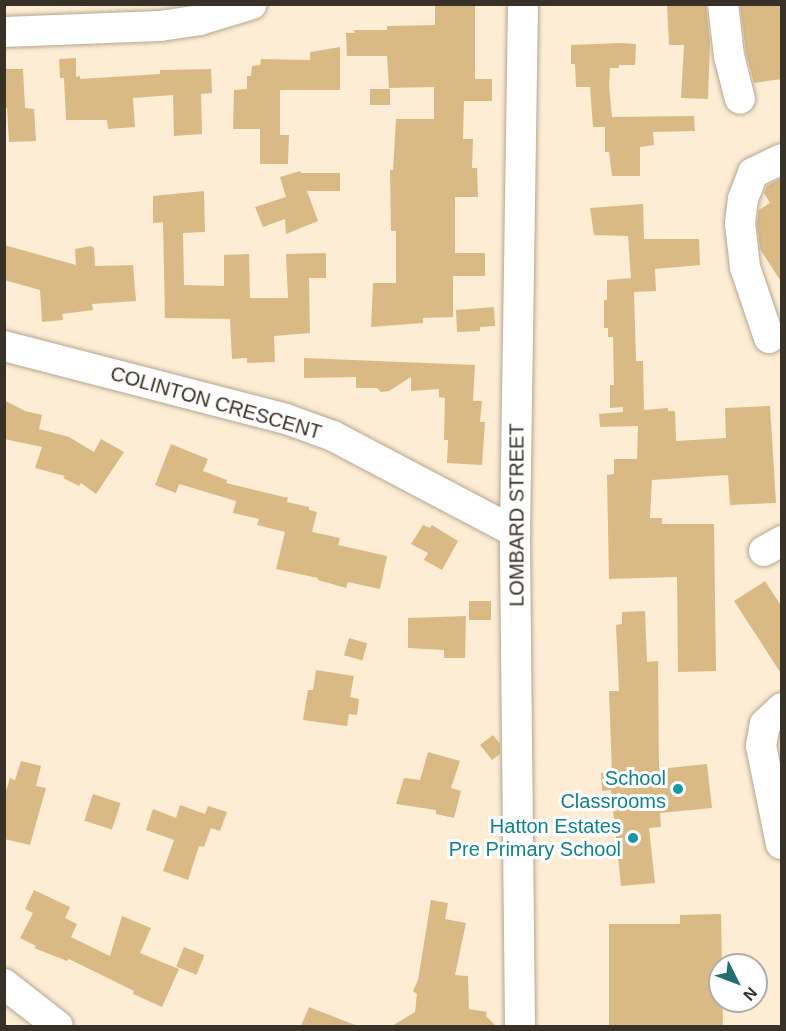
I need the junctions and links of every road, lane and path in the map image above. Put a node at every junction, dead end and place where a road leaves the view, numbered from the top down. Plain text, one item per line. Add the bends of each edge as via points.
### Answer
1 (252, 4) edge
2 (523, 4) edge
3 (723, 4) edge
4 (4, 32) edge
5 (740, 99) dead end
6 (782, 159) edge
7 (769, 338) dead end
8 (4, 346) edge
9 (515, 532) junction
10 (782, 708) edge
11 (781, 844) edge
12 (4, 984) edge
13 (58, 1026) edge
14 (520, 1026) edge

1 - 4 street via 200,20 160,26
2 - 9 street, LOMBARD STREET
3 - 5 street via 729,56
6 - 7 street via 753,173 743,199 740,223 745,267
8 - 9 street, COLINTON CRESCENT via 286,419 333,436
9 - 14 street, LOMBARD STREET
10 - 11 street via 765,723 761,746
12 - 13 street

